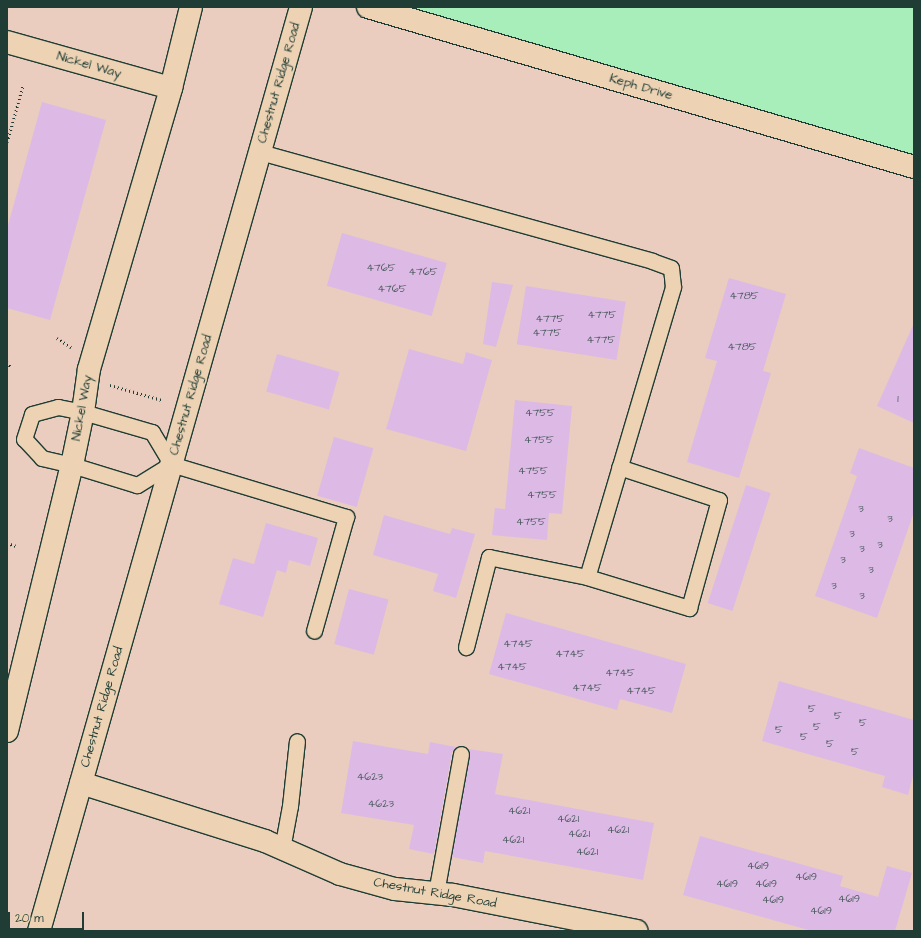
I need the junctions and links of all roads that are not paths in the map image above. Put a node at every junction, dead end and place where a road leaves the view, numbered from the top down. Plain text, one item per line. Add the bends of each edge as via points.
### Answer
1 (191, 7) edge
2 (301, 7) edge
3 (368, 7) edge
4 (7, 42) edge
5 (171, 88) junction
6 (260, 152) junction
7 (914, 167) edge
8 (83, 412) junction
9 (171, 464) junction
10 (72, 465) junction
11 (619, 468) junction
12 (587, 576) junction
13 (314, 631) dead end
14 (466, 647) dead end
15 (7, 731) edge
16 (298, 741) dead end
17 (461, 754) dead end
18 (81, 783) junction
19 (282, 849) junction
20 (436, 893) junction
21 (39, 931) edge
22 (636, 931) edge

1 - 5 street, Nickel Way
2 - 6 street, Chestnut Ridge Road
3 - 7 street, Keph Drive
4 - 5 street, Nickel Way
5 - 8 street, Nickel Way via 88,369
6 - 9 street, Chestnut Ridge Road
6 - 11 lane via 671,268 673,287
8 - 9 lane via 152,432
8 - 10 street, Nickel Way
8 - 10 lane via 58,407 32,414 24,439 42,458
9 - 10 lane via 137,485
9 - 13 lane via 346,517
9 - 18 street, Chestnut Ridge Road
10 - 15 street, Nickel Way
11 - 12 lane
11 - 12 lane via 719,500 689,608
12 - 14 lane via 489,557
16 - 19 lane
17 - 20 lane
18 - 19 street, Chestnut Ridge Road via 265,841
18 - 21 street, Chestnut Ridge Road
19 - 20 street, Chestnut Ridge Road via 340,874 395,889
20 - 22 street, Chestnut Ridge Road

